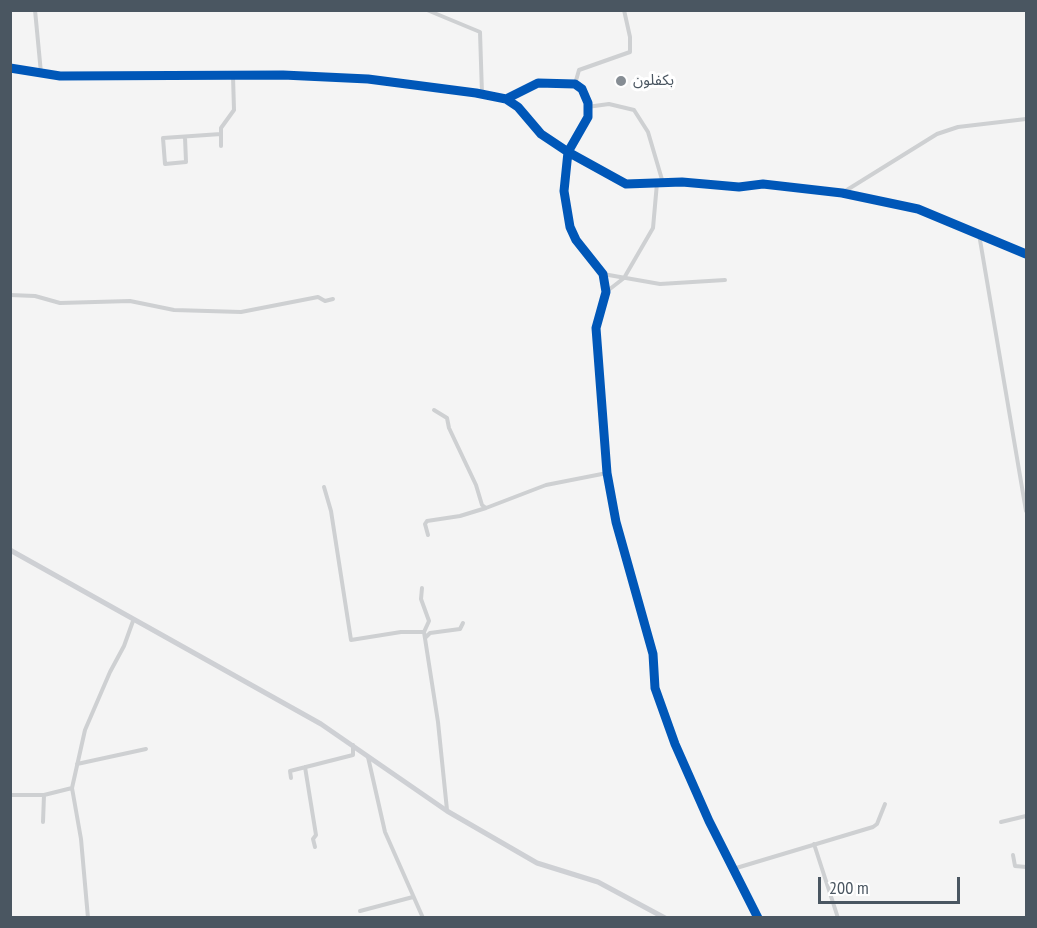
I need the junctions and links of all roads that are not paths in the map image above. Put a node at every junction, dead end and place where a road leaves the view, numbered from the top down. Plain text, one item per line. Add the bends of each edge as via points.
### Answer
1 (35, 10) edge
2 (427, 10) edge
3 (624, 10) edge
4 (10, 68) edge
5 (40, 73) junction
6 (233, 76) junction
7 (575, 84) junction
8 (482, 94) junction
9 (506, 99) junction
10 (587, 107) junction
11 (1026, 119) edge
12 (221, 134) junction
13 (185, 136) junction
14 (222, 146) dead end
15 (568, 152) junction
16 (660, 183) junction
17 (842, 193) junction
18 (978, 233) junction
19 (1026, 254) edge
20 (603, 274) junction
21 (624, 278) junction
22 (725, 280) dead end
23 (606, 292) junction
24 (10, 295) edge
25 (333, 299) dead end
26 (434, 410) dead end
27 (607, 473) junction
28 (324, 487) dead end
29 (486, 508) junction
30 (1026, 511) edge
31 (428, 535) dead end
32 (10, 550) edge
33 (422, 588) dead end
34 (133, 621) junction
35 (463, 623) dead end
36 (425, 635) junction
37 (353, 744) junction
38 (146, 749) dead end
39 (367, 755) junction
40 (77, 764) junction
41 (305, 767) junction
42 (291, 778) dead end
43 (72, 788) junction
44 (10, 795) edge
45 (44, 795) junction
46 (885, 804) dead end
47 (447, 811) junction
48 (1026, 816) edge
49 (43, 822) dead end
50 (1001, 822) dead end
51 (814, 844) junction
52 (315, 847) dead end
53 (1013, 855) dead end
54 (1026, 867) edge
55 (733, 869) junction
56 (413, 897) junction
57 (360, 911) dead end
58 (665, 917) edge
59 (88, 918) edge
60 (423, 918) edge
61 (758, 918) edge
62 (838, 918) edge

1 - 5 street
2 - 8 street via 480,32
3 - 7 street via 630,52 579,70
4 - 5 street
5 - 6 street
6 - 8 street via 368,79
6 - 12 street via 234,110 223,122
7 - 9 street via 538,83
7 - 10 street via 582,89
8 - 9 street
9 - 15 street via 519,107 541,134
10 - 15 street via 588,117
10 - 16 street via 609,104 634,110 648,132
11 - 17 street via 958,127 937,134
12 - 13 street
12 - 14 street
13 - 13 street via 164,138 165,164 186,162
15 - 16 street via 626,183
15 - 20 street via 564,191 570,226
16 - 17 street via 739,187 763,184
16 - 21 street via 652,228
17 - 18 street via 918,209
18 - 19 street
18 - 30 street
20 - 21 street
20 - 23 street
21 - 22 street via 660,284
21 - 23 street
23 - 27 street via 596,328
24 - 25 street via 60,303 130,301 206,312 241,312 318,297 325,301
26 - 29 street via 447,418
27 - 29 street via 546,485
27 - 55 street via 616,522 653,654 655,688 675,744
28 - 36 street via 351,640 401,632
29 - 31 street via 427,521
32 - 34 street
33 - 36 street via 421,598 429,621
34 - 37 street
34 - 40 street via 85,730
35 - 36 street via 460,629
36 - 47 street
37 - 39 street
37 - 41 street via 353,755
38 - 40 street
39 - 47 street
39 - 56 street via 385,832
40 - 43 street
41 - 42 street via 290,771
41 - 52 street
43 - 45 street
43 - 59 street
44 - 45 street
45 - 49 street
46 - 51 street via 878,824 873,827
47 - 58 street via 537,863 598,882
48 - 50 street
51 - 55 street
51 - 62 street
53 - 54 street via 1016,866
55 - 61 street
56 - 57 street
56 - 60 street

